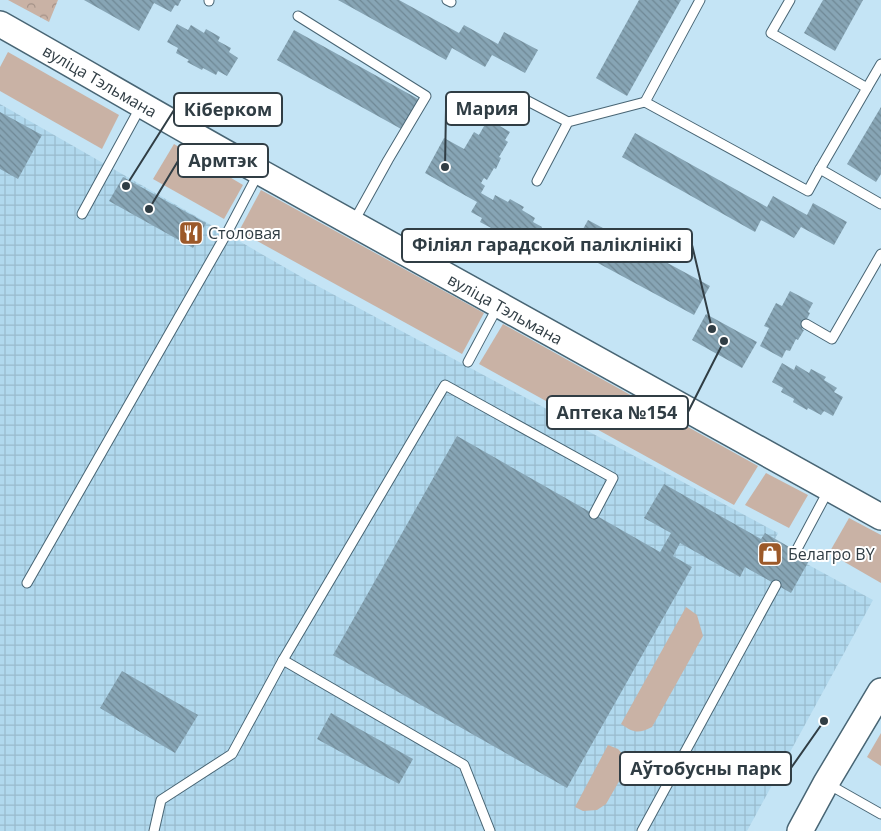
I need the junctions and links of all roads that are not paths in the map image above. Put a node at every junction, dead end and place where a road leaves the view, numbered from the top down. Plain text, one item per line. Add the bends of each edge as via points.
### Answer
1 (700, 0) edge
2 (790, 0) edge
3 (298, 16) dead end
4 (0, 24) edge
5 (881, 64) edge
6 (867, 88) junction
7 (522, 98) dead end
8 (645, 102) junction
9 (142, 104) junction
10 (568, 122) junction
11 (820, 169) junction
12 (259, 172) junction
13 (537, 181) dead end
14 (881, 204) edge
15 (82, 214) dead end
16 (353, 223) junction
17 (881, 254) edge
18 (498, 306) junction
19 (806, 324) dead end
20 (468, 362) dead end
21 (830, 488) junction
22 (594, 514) dead end
23 (881, 517) edge
24 (796, 550) dead end
25 (27, 583) dead end
26 (776, 585) dead end
27 (283, 660) junction
28 (881, 691) edge
29 (826, 783) junction
30 (881, 814) edge
31 (154, 831) edge
32 (490, 831) edge
33 (642, 831) edge
34 (800, 831) edge

1 - 8 lane
2 - 6 lane via 771,33
3 - 16 lane via 426,96
4 - 9 main road, вуліца Тэльмана
5 - 6 lane
6 - 11 lane
7 - 10 lane
8 - 10 lane
8 - 11 lane via 808,191
9 - 12 main road, вуліца Тэльмана
9 - 15 lane
10 - 13 lane
11 - 14 lane
12 - 16 main road, вуліца Тэльмана
12 - 25 lane
16 - 18 main road, вуліца Тэльмана
17 - 19 lane via 832,339
18 - 20 lane
18 - 21 main road, вуліца Тэльмана
21 - 23 main road, вуліца Тэльмана
21 - 24 lane
22 - 27 lane via 613,478 445,386
26 - 33 lane
27 - 31 lane via 232,754 161,800
27 - 32 lane via 464,765
28 - 29 main road
29 - 30 lane
29 - 34 main road

